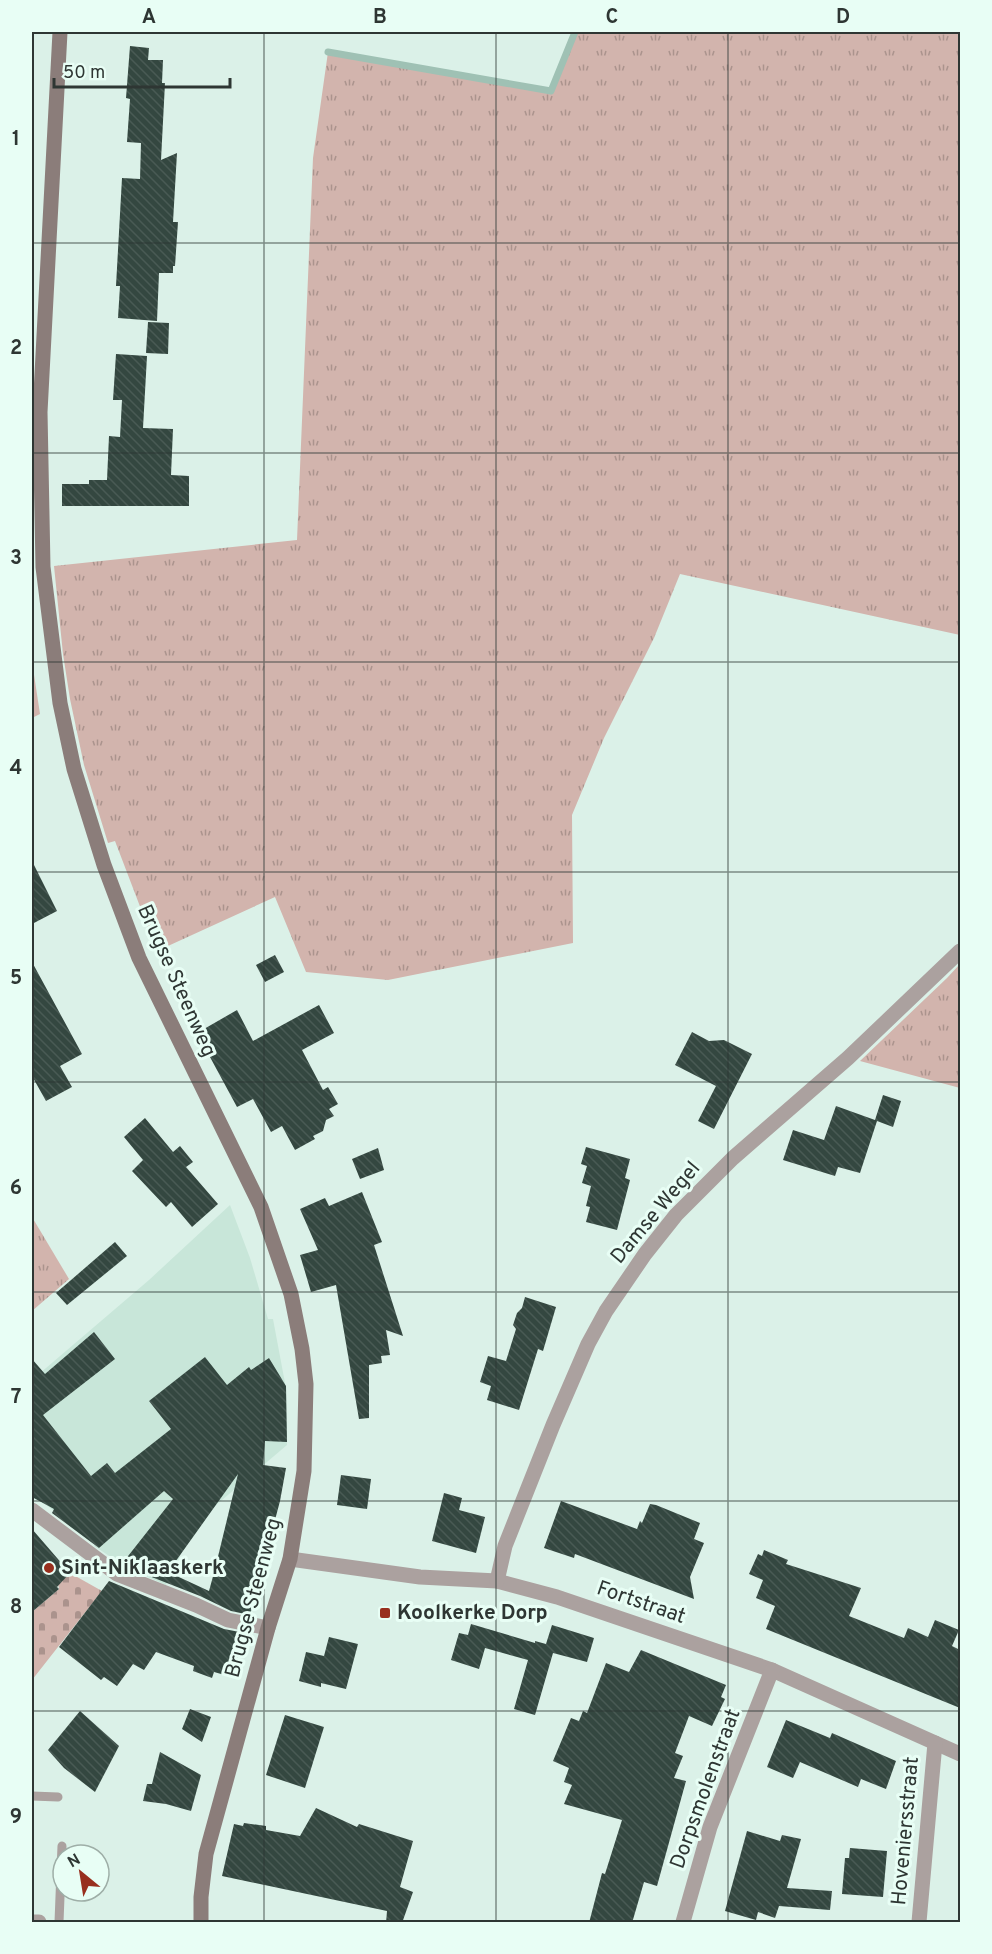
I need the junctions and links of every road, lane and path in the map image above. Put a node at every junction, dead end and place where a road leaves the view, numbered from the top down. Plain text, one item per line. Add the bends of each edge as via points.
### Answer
1 (60, 32) edge
2 (960, 951) edge
3 (32, 1510) edge
4 (290, 1559) junction
5 (497, 1581) junction
6 (268, 1628) junction
7 (772, 1670) junction
8 (935, 1743) junction
9 (960, 1754) edge
10 (32, 1796) edge
11 (58, 1797) dead end
12 (60, 1903) edge
13 (32, 1922) edge
14 (39, 1923) edge
15 (59, 1923) edge
16 (201, 1923) edge
17 (683, 1923) edge
18 (919, 1923) edge

1 - 4 main road, Brugse Steenweg via 40,412 43,567 60,703 77,780 139,958 261,1208 291,1294 306,1384 304,1471
2 - 5 street, Damse Wegel via 848,1058 733,1158 676,1215 645,1254 588,1344 505,1546
3 - 6 street via 117,1574 228,1620
4 - 5 street, Fortstraat via 420,1576
4 - 6 main road, Brugse Steenweg
5 - 7 street, Fortstraat via 557,1597
6 - 16 main road, Brugse Steenweg via 206,1854
7 - 8 street, Fortstraat
7 - 17 street, Dorpsmolenstraat via 710,1827
8 - 9 street, Fortstraat
8 - 18 street, Hoveniersstraat
10 - 11 lane
12 - 15 lane
13 - 14 street

